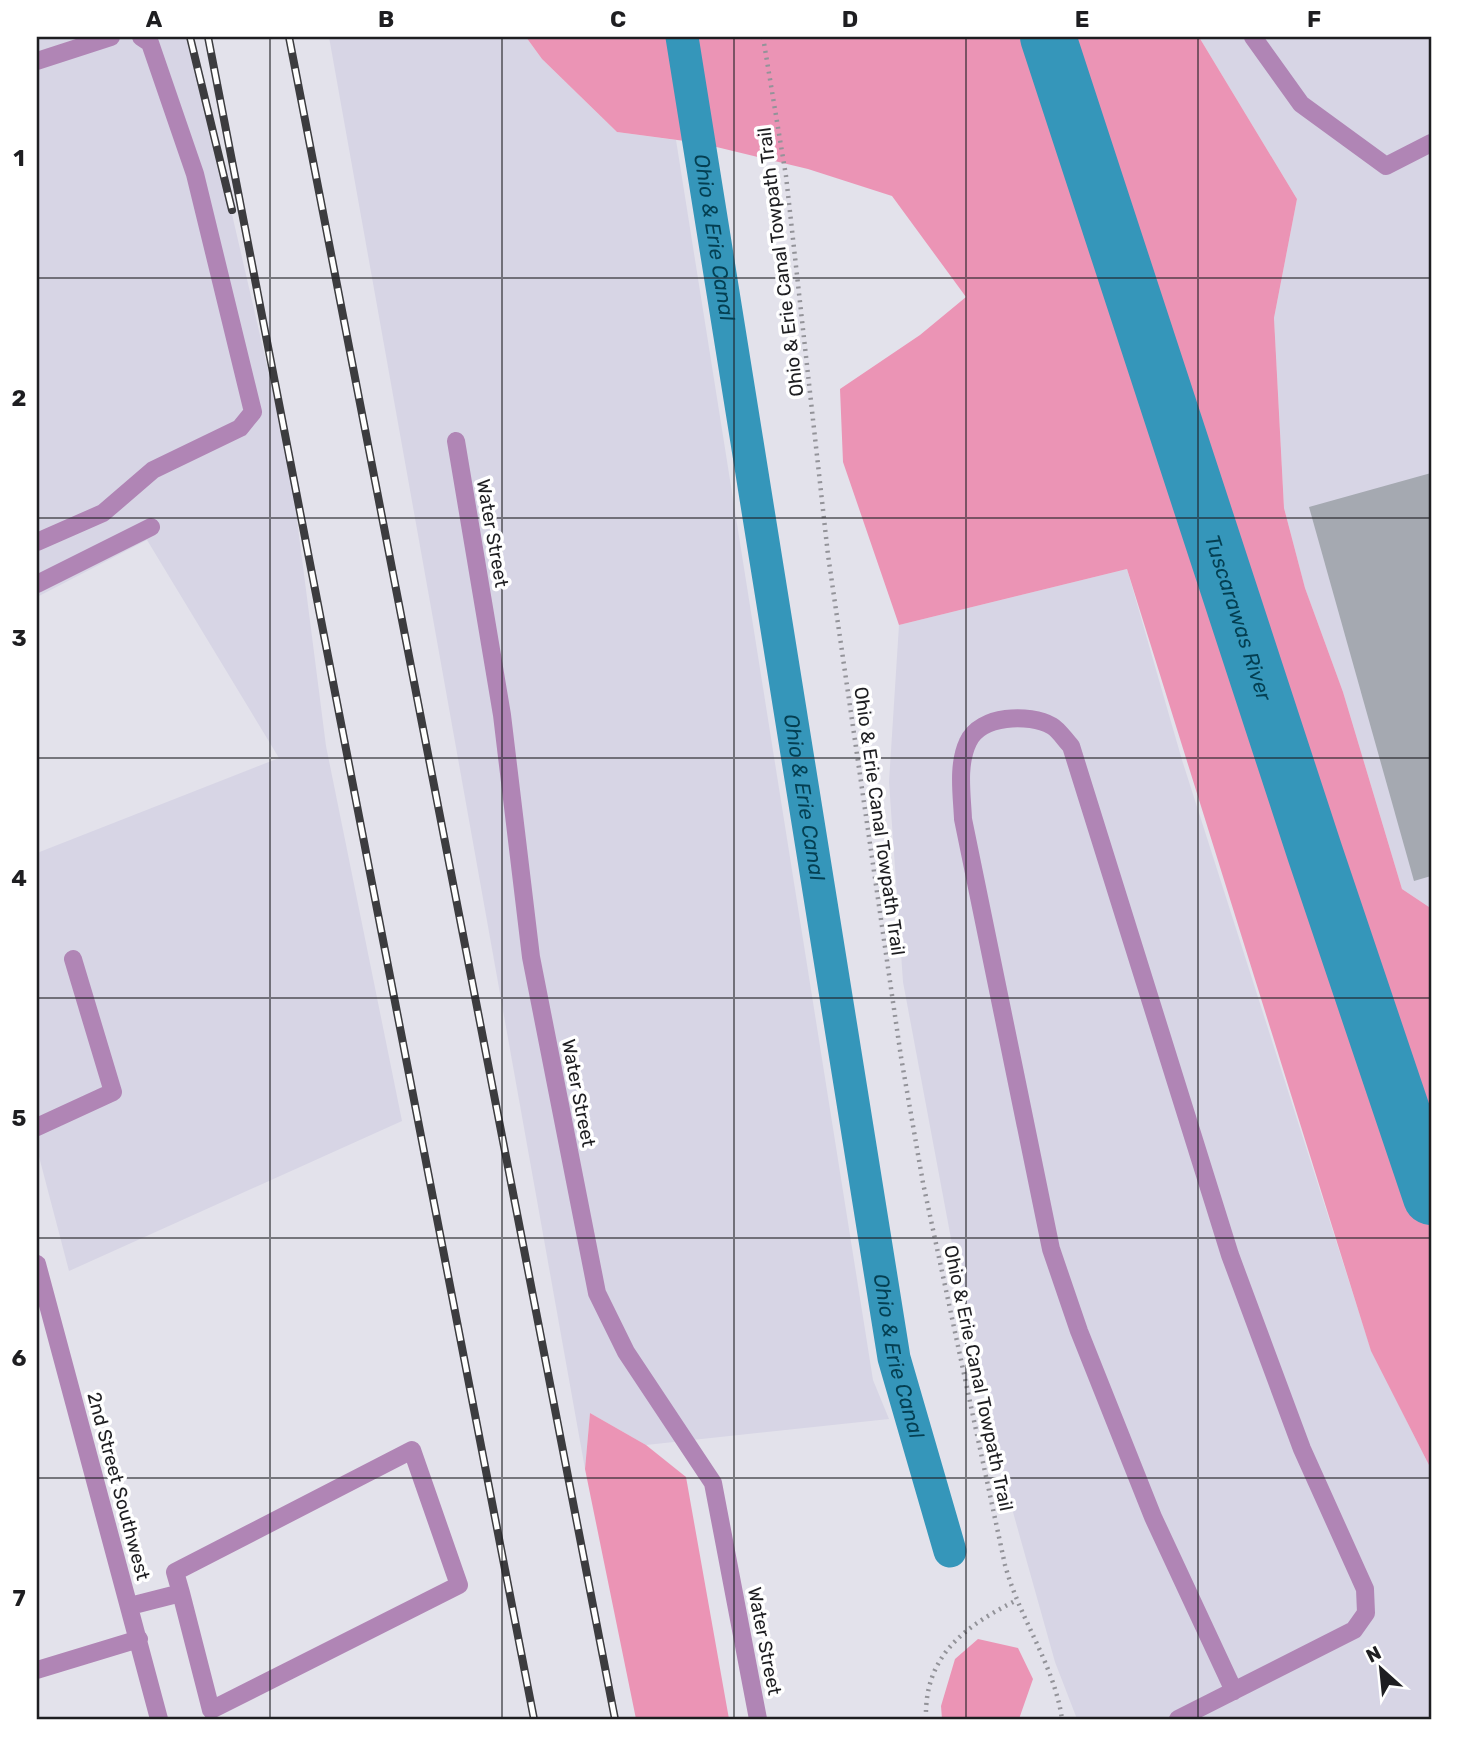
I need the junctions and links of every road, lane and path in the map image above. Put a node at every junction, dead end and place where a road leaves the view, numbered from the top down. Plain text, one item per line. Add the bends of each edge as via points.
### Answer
1 (111, 37) edge
2 (141, 37) edge
3 (763, 37) edge
4 (1253, 37) edge
5 (37, 61) edge
6 (1431, 143) edge
7 (456, 441) dead end
8 (151, 527) dead end
9 (37, 542) edge
10 (37, 584) edge
11 (73, 959) dead end
12 (37, 1127) edge
13 (37, 1264) edge
14 (181, 1593) junction
15 (1015, 1601) junction
16 (130, 1606) junction
17 (139, 1639) junction
18 (37, 1670) edge
19 (1234, 1691) junction
20 (159, 1719) edge
21 (758, 1719) edge
22 (926, 1719) edge
23 (1062, 1719) edge
24 (1178, 1719) edge

1 - 5 street
2 - 9 street via 150,43 195,174 253,412 240,428 153,470 103,513
3 - 15 path, Ohio & Erie Canal Towpath Trail via 786,176 828,555 899,1045 923,1183
4 - 6 street via 1301,104 1386,166
7 - 21 street, Water Street via 502,715 531,957 597,1293 626,1352 713,1482
8 - 10 street
11 - 12 street via 113,1092
13 - 16 street, 2nd Street Southwest
14 - 14 street via 175,1572 412,1450 459,1585 211,1710
14 - 16 street
15 - 22 path via 977,1623 943,1655 931,1676
15 - 23 path, Ohio & Erie Canal Towpath Trail via 1058,1693
16 - 17 street, 2nd Street Southwest
17 - 18 street
17 - 20 street, 2nd Street Southwest
19 - 19 street via 1354,1630 1366,1613 1365,1588 1302,1449 1230,1255 1071,746 1053,727 1024,717 985,724 968,740 962,765 963,819 1051,1249 1153,1517
19 - 24 street

